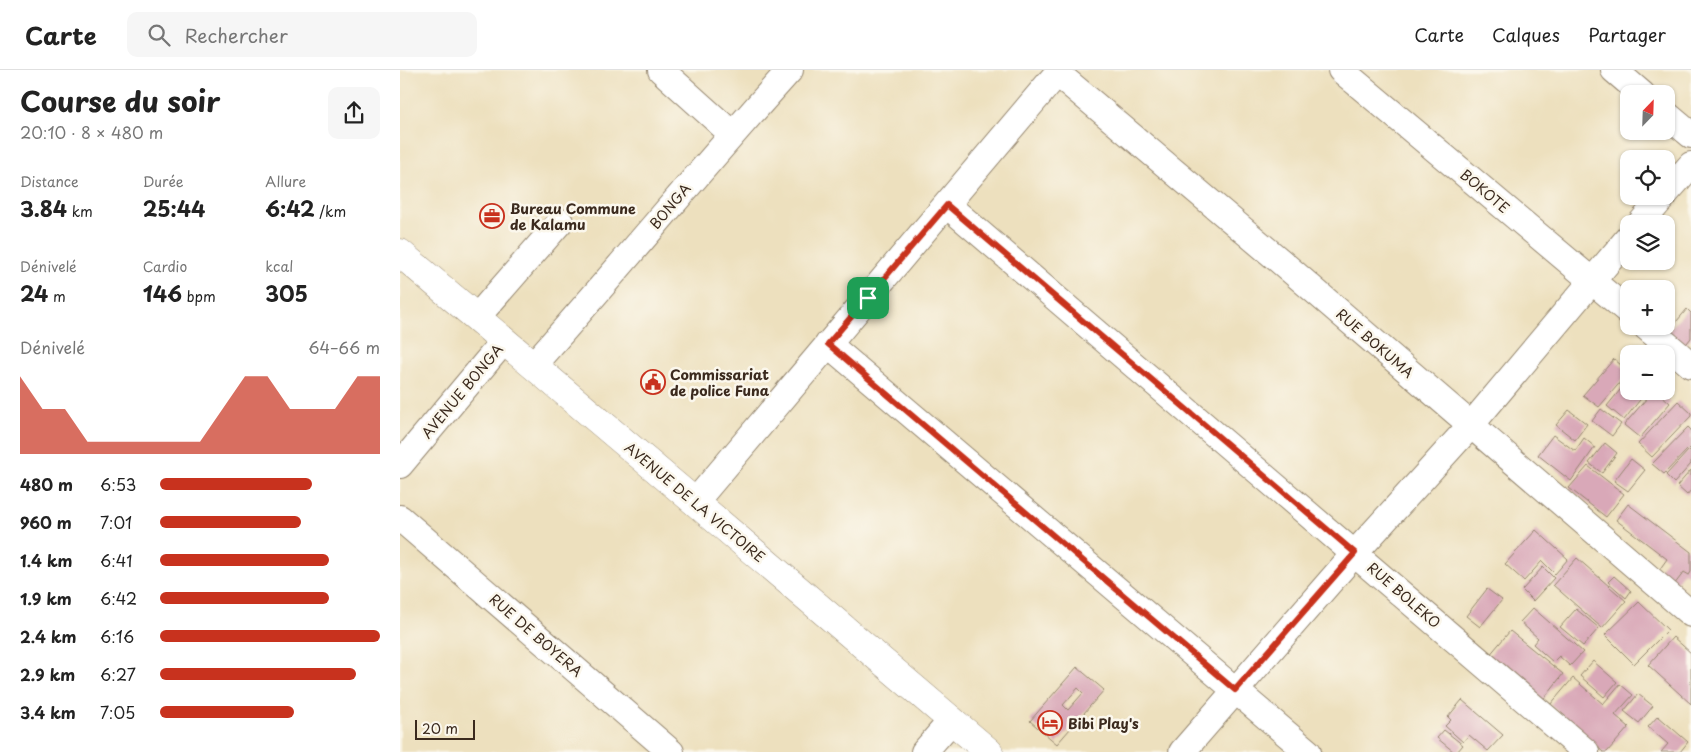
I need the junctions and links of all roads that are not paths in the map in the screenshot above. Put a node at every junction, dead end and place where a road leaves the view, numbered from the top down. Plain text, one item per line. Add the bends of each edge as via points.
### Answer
1 (661, 70) edge
2 (790, 70) edge
3 (1341, 70) edge
4 (1614, 70) edge
5 (1059, 72) edge
6 (1632, 85) edge
7 (1675, 122) edge
8 (732, 134) junction
9 (1691, 135) edge
10 (1691, 165) edge
11 (1675, 183) edge
12 (947, 205) junction
13 (1656, 205) edge
14 (1648, 215) edge
15 (560, 222) dead end
16 (1620, 247) edge
17 (400, 253) edge
18 (1591, 281) junction
19 (1620, 305) edge
20 (477, 318) junction
21 (1656, 335) edge
22 (504, 341) junction
23 (828, 344) junction
24 (533, 365) junction
25 (1691, 365) edge
26 (1471, 425) junction
27 (400, 465) edge
28 (695, 502) junction
29 (400, 518) edge
30 (1355, 553) junction
31 (1691, 614) edge
32 (1235, 690) junction
33 (952, 720) junction
34 (671, 752) edge
35 (924, 752) edge
36 (989, 752) edge
37 (1182, 752) edge
38 (1308, 752) edge
39 (1586, 752) edge

1 - 8 street
2 - 8 street, BONGA
3 - 18 street, BOKOTE
4 - 6 street
5 - 12 street
5 - 26 street, RUE BOKUMA
7 - 9 street
8 - 24 street, BONGA
10 - 11 street
12 - 23 street
12 - 30 street, RUE BOLEKO
13 - 14 street
15 - 20 street
16 - 18 street
17 - 20 main road, AVENUE DE LA VICTOIRE
18 - 19 street, BOKOTE
18 - 26 street
20 - 22 main road, AVENUE DE LA VICTOIRE
21 - 25 street
22 - 24 main road, AVENUE DE LA VICTOIRE
22 - 27 street, AVENUE BONGA
23 - 28 street
23 - 32 street
24 - 28 main road, AVENUE DE LA VICTOIRE
26 - 30 street
26 - 31 street, RUE BOKUMA
28 - 33 main road, AVENUE DE LA VICTOIRE
29 - 34 street, RUE DE BOYERA
30 - 32 street
30 - 39 street, RUE BOLEKO
32 - 37 street
32 - 38 street
33 - 35 street
33 - 36 main road, AVENUE DE LA VICTOIRE

